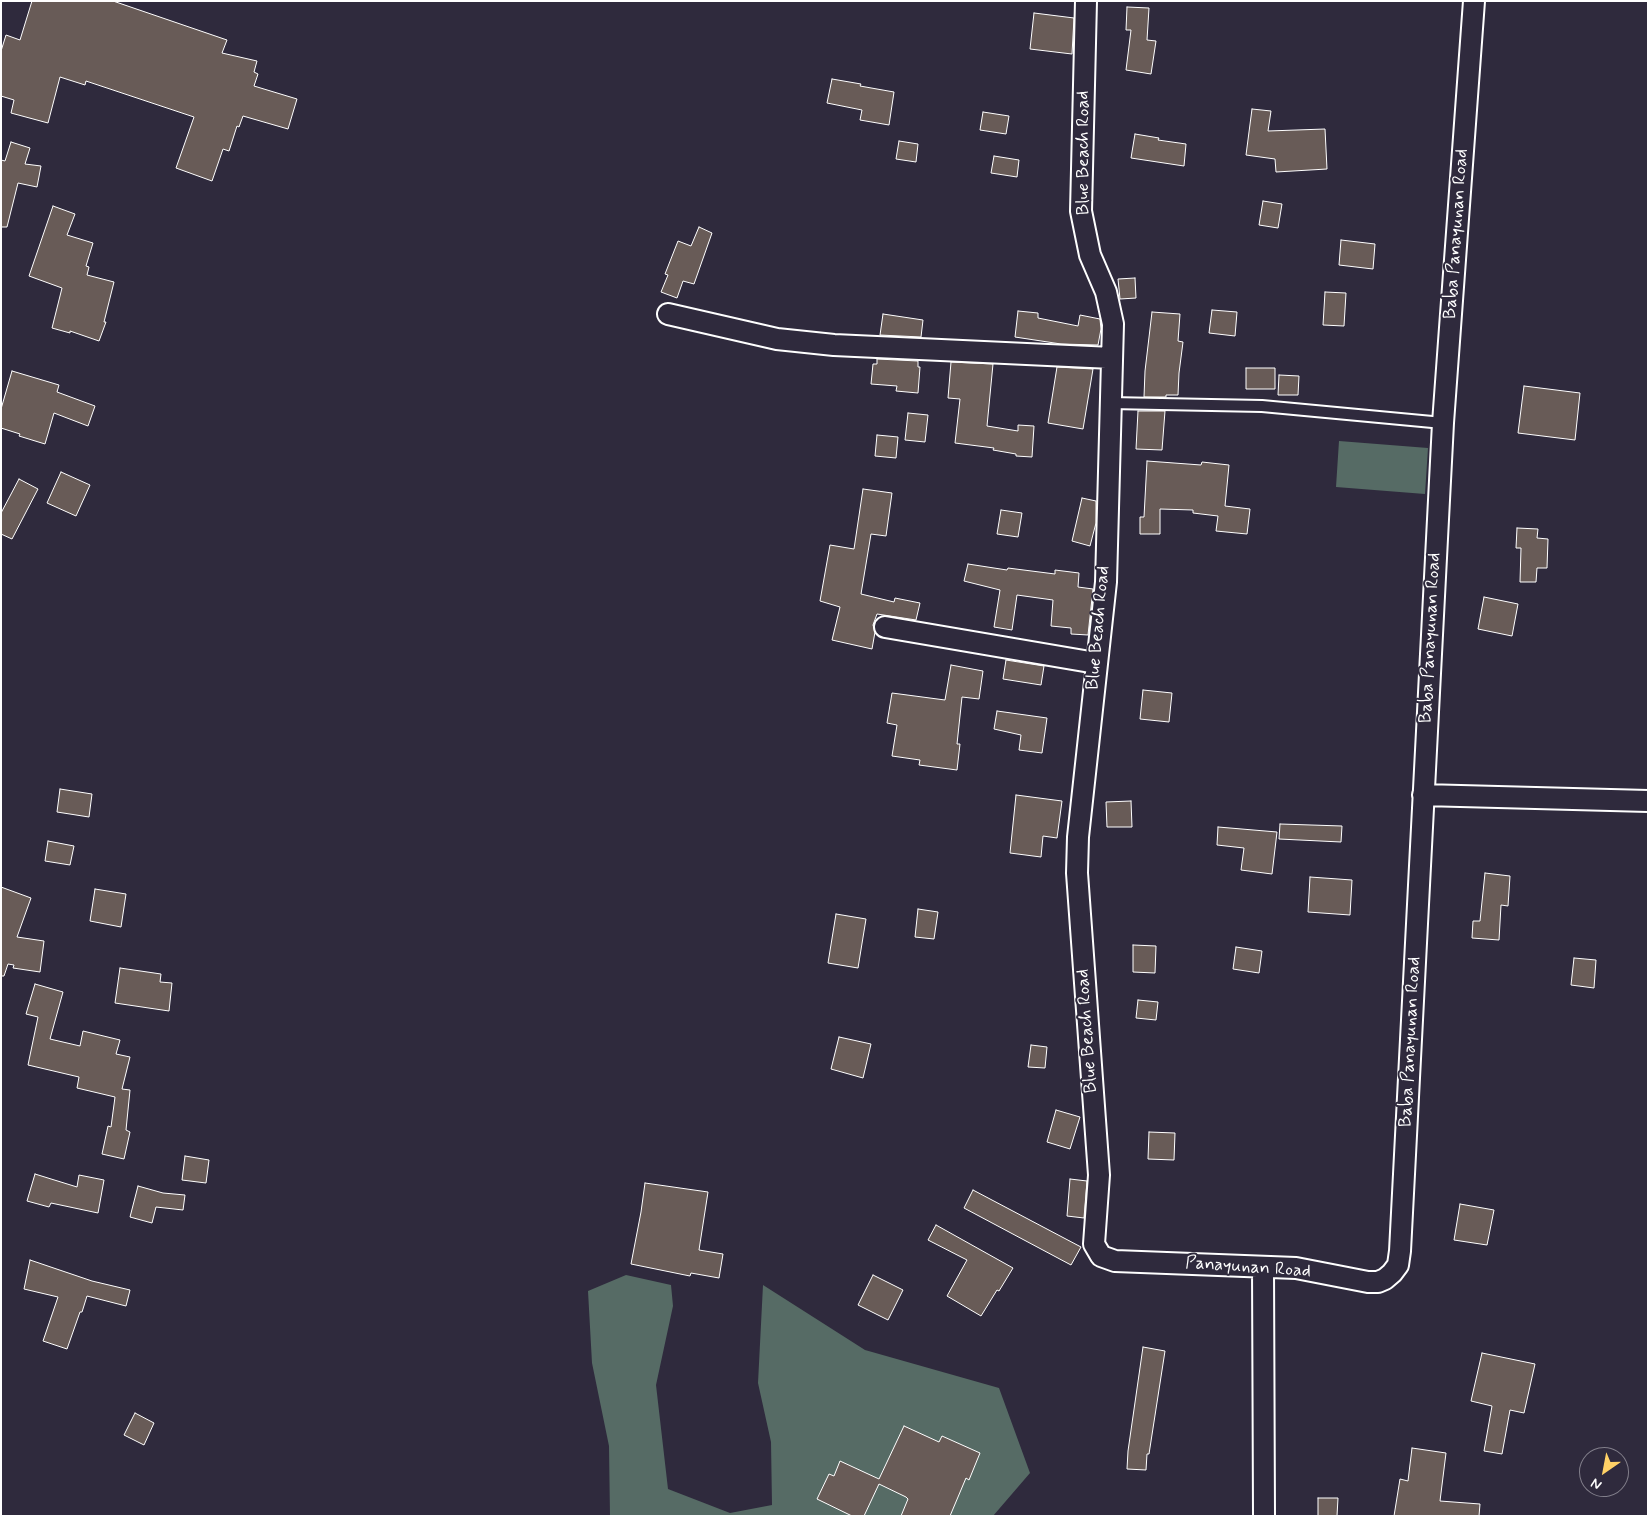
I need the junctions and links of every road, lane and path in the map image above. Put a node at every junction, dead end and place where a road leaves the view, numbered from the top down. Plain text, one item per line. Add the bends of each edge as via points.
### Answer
1 (1086, 1) edge
2 (1474, 1) edge
3 (668, 314) dead end
4 (1112, 358) junction
5 (1110, 403) junction
6 (1443, 423) junction
7 (885, 627) dead end
8 (1096, 663) junction
9 (1423, 795) junction
10 (1648, 801) edge
11 (1101, 1256) joint
12 (1263, 1266) junction
13 (1392, 1273) joint
14 (1264, 1516) edge

1 - 4 street, Blue Beach Road via 1081,211 1090,255 1106,292 1113,324
2 - 6 street, Baba Panayunan Road
3 - 4 street via 777,339 834,345
4 - 5 street, Blue Beach Road
5 - 6 lane via 1262,406
5 - 8 street, Blue Beach Road via 1106,582
6 - 9 street, Baba Panayunan Road
7 - 8 street
8 - 11 street, Blue Beach Road via 1077,872 1099,1175 1094,1244
9 - 10 street
9 - 13 street, Baba Panayunan Road via 1400,1252 1398,1265
11 - 12 street, Panayunan Road via 1116,1261
12 - 13 street, Panayunan Road via 1296,1268 1368,1282 1378,1282
12 - 14 street

